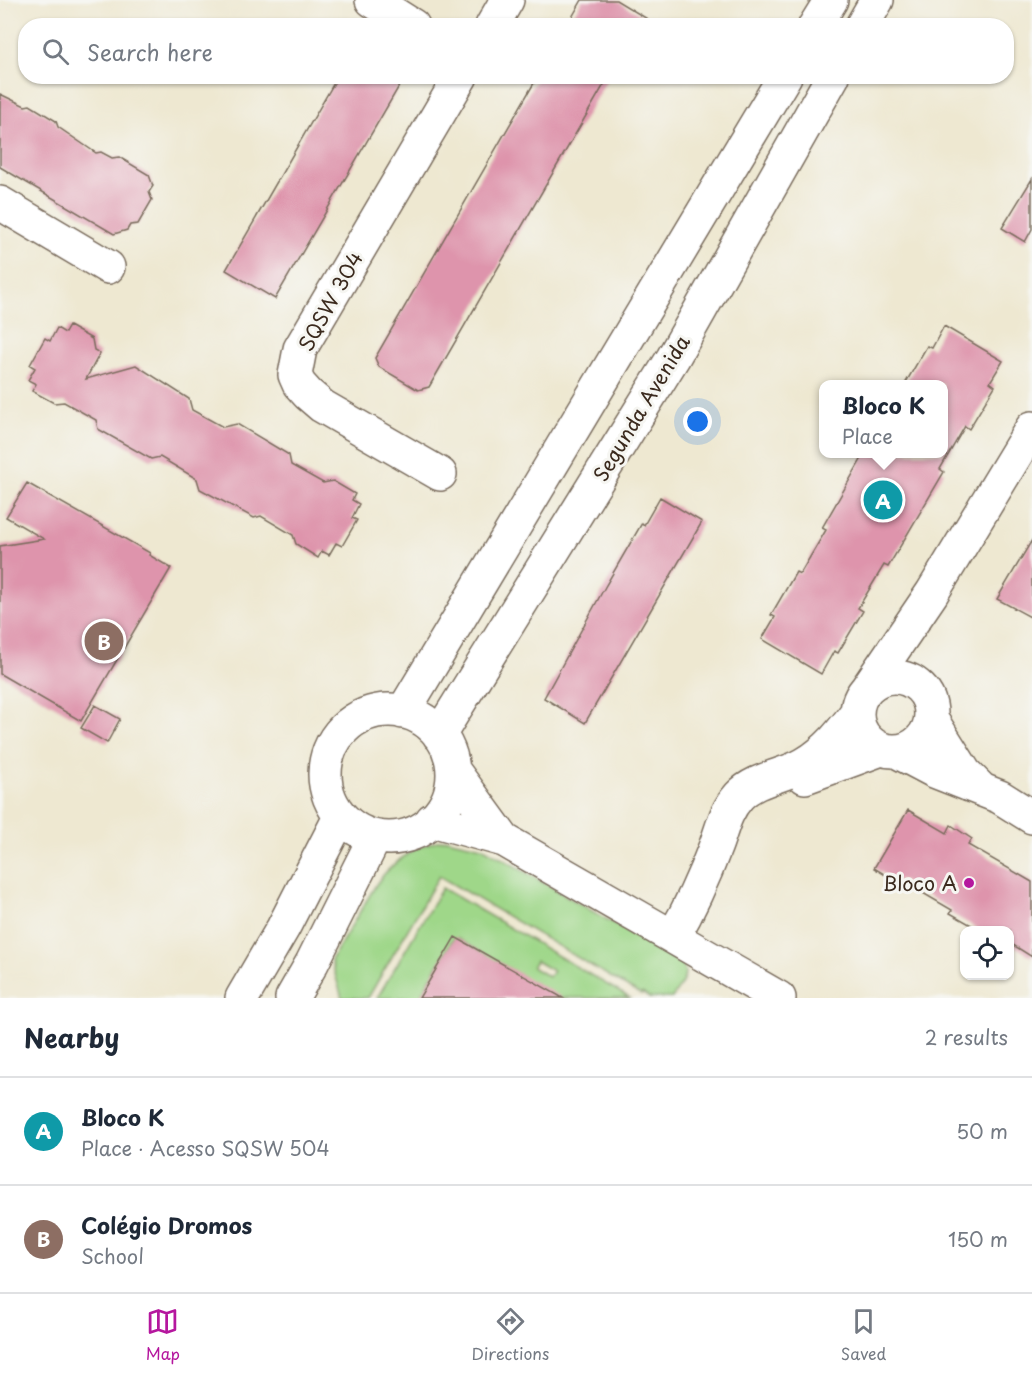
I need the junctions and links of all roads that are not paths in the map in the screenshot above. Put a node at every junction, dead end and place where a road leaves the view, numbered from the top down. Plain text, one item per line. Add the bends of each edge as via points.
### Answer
1 (372, 0) edge
2 (507, 0) edge
3 (831, 0) edge
4 (877, 0) edge
5 (400, 18) edge
6 (497, 18) edge
7 (820, 18) edge
8 (867, 18) edge
9 (456, 84) edge
10 (780, 84) edge
11 (828, 84) edge
12 (0, 203) edge
13 (108, 267) dead end
14 (1032, 428) edge
15 (440, 474) dead end
16 (932, 593) junction
17 (862, 701) junction
18 (930, 710) junction
19 (403, 712) junction
20 (439, 735) junction
21 (890, 750) junction
22 (453, 770) junction
23 (984, 792) junction
24 (340, 817) junction
25 (1032, 817) edge
26 (432, 820) junction
27 (375, 837) junction
28 (504, 840) junction
29 (716, 844) junction
30 (673, 937) junction
31 (242, 998) edge
32 (292, 998) edge
33 (779, 998) edge

1 - 5 street
2 - 6 street
3 - 7 street
4 - 8 street
9 - 15 street, SQSW 304 via 300,349 296,375 299,384 322,406
10 - 19 street
11 - 20 street, Segunda Avenida via 673,358
12 - 13 street
14 - 16 street
16 - 17 street
16 - 18 street via 918,648
17 - 18 street via 876,682 900,677 919,686
17 - 21 street via 858,724 863,735
17 - 29 street via 838,738 806,764 741,794 725,814
18 - 21 street via 930,726 917,744
18 - 23 street via 966,773
19 - 20 street via 423,720
19 - 24 street via 371,713 344,728 334,741 327,756 325,780 331,803
20 - 22 street
21 - 23 street
21 - 29 street via 821,770 761,798
22 - 26 street via 444,808
22 - 28 street
23 - 25 street
24 - 27 street via 356,830
24 - 31 street
26 - 27 street via 402,837
26 - 28 street
27 - 32 street
28 - 30 street
29 - 30 street
30 - 33 street

